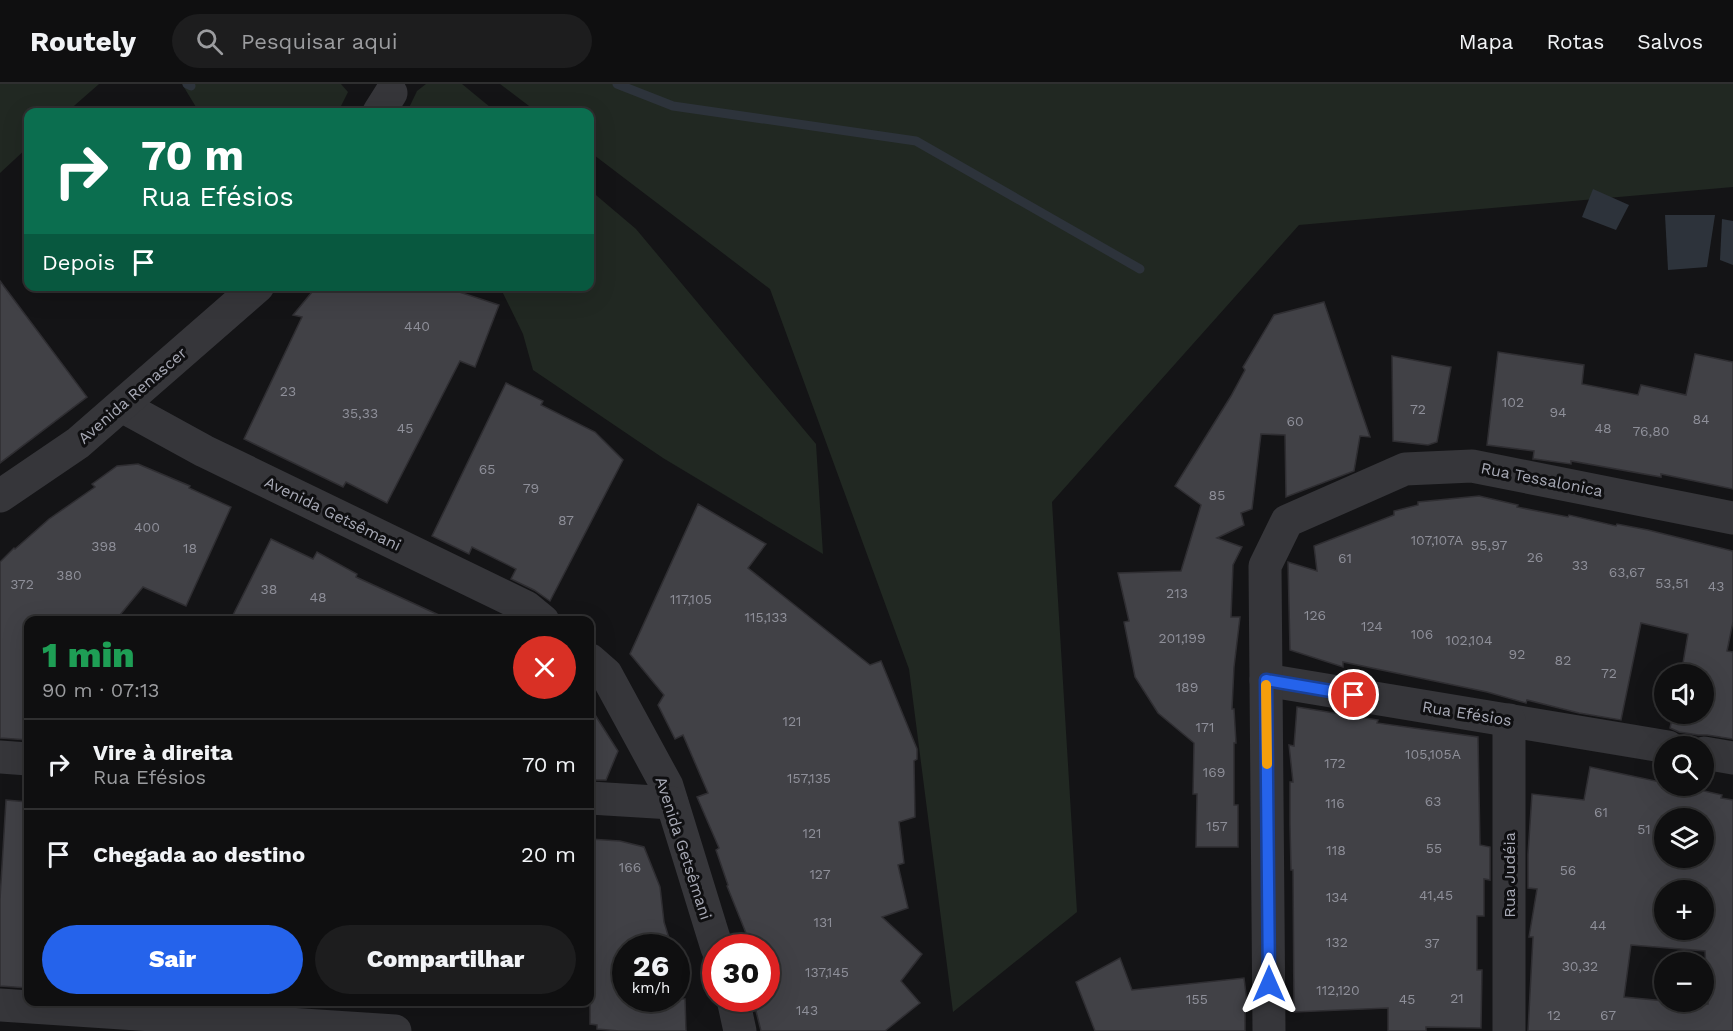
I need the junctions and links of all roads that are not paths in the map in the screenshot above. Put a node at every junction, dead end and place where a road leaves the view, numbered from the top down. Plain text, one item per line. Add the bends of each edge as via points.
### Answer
1 (252, 291) edge
2 (122, 406) junction
3 (0, 496) edge
4 (1733, 518) edge
5 (537, 616) edge
6 (594, 664) edge
7 (1266, 680) junction
8 (1509, 720) junction
9 (1654, 745) edge
10 (1714, 755) edge
11 (0, 758) edge
12 (1733, 758) edge
13 (24, 759) edge
14 (594, 798) edge
15 (672, 803) junction
16 (713, 934) edge
17 (0, 1005) edge
18 (736, 1012) edge
19 (395, 1031) edge
20 (740, 1031) edge
21 (1269, 1031) edge
22 (1509, 1031) edge

1 - 2 street, Avenida Renascer
2 - 3 street, Avenida Renascer
2 - 5 street, Avenida Getsêmani via 204,451 526,607
4 - 7 street, Rua Tessalonica via 1472,466 1405,469 1287,521 1265,566
6 - 15 street, Avenida Getsêmani via 606,674 667,786
7 - 8 street, Rua Efésios
7 - 21 street
8 - 9 street, Rua Efésios
8 - 22 street, Rua Judéia
10 - 12 street
11 - 13 street
14 - 15 street
15 - 16 street, Avenida Getsêmani
17 - 19 street
18 - 20 street

